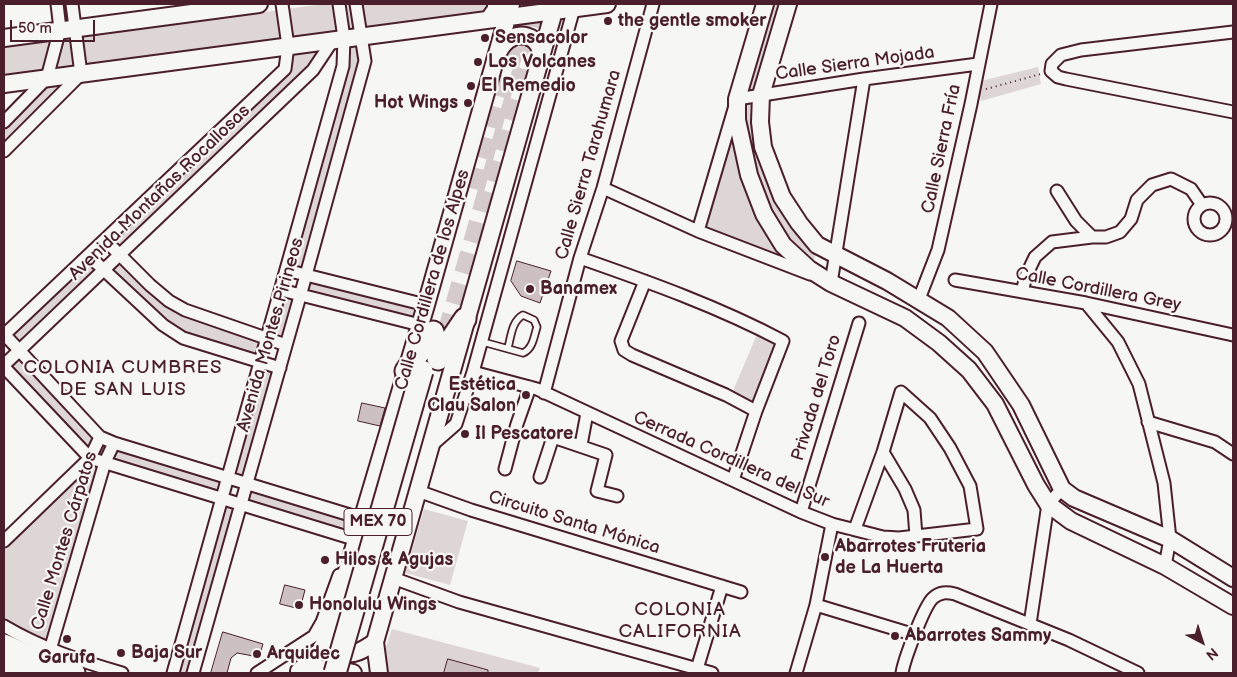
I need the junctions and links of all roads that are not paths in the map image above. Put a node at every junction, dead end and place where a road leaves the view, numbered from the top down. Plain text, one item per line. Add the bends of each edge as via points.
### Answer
1 (57, 4) edge
2 (72, 4) edge
3 (259, 4) edge
4 (282, 4) edge
5 (339, 4) edge
6 (356, 4) edge
7 (496, 4) edge
8 (603, 4) edge
9 (652, 4) edge
10 (765, 4) edge
11 (788, 4) edge
12 (991, 4) edge
13 (555, 7) edge
14 (510, 10) edge
15 (572, 15) junction
16 (489, 19) junction
17 (68, 28) junction
18 (1233, 32) edge
19 (361, 36) junction
20 (4, 38) edge
21 (338, 39) junction
22 (288, 46) junction
23 (497, 54) junction
24 (540, 60) junction
25 (978, 64) junction
26 (81, 74) junction
27 (47, 78) junction
28 (864, 79) junction
29 (4, 84) edge
30 (761, 95) junction
31 (737, 99) junction
32 (1233, 112) edge
33 (4, 122) edge
34 (4, 150) edge
35 (603, 188) junction
36 (1057, 191) dead end
37 (1202, 204) dead end
38 (698, 230) junction
39 (1092, 236) junction
40 (105, 240) junction
41 (89, 256) junction
42 (120, 256) junction
43 (836, 256) junction
44 (580, 258) junction
45 (286, 270) junction
46 (104, 271) junction
47 (306, 275) junction
48 (956, 280) dead end
49 (645, 281) junction
50 (831, 283) junction
51 (281, 290) junction
52 (1022, 292) junction
53 (300, 295) junction
54 (919, 300) junction
55 (1086, 303) junction
56 (426, 305) junction
57 (465, 318) junction
58 (859, 323) dead end
59 (433, 331) junction
60 (4, 335) edge
61 (1233, 335) edge
62 (267, 338) junction
63 (483, 342) junction
64 (286, 345) junction
65 (508, 348) junction
66 (19, 351) junction
67 (260, 362) junction
68 (4, 366) edge
69 (280, 368) junction
70 (425, 369) junction
71 (473, 372) junction
72 (530, 387) junction
73 (544, 393) junction
74 (756, 412) junction
75 (587, 414) junction
76 (1148, 422) junction
77 (100, 437) junction
78 (1215, 442) junction
79 (114, 443) junction
80 (1233, 444) edge
81 (580, 445) junction
82 (430, 446) junction
83 (882, 452) junction
84 (1233, 454) edge
85 (90, 458) junction
86 (105, 462) junction
87 (505, 469) dead end
88 (540, 477) dead end
89 (228, 478) junction
90 (733, 480) junction
91 (247, 484) junction
92 (1062, 489) junction
93 (418, 491) junction
94 (617, 496) dead end
95 (222, 500) junction
96 (1048, 504) junction
97 (240, 505) junction
98 (801, 512) junction
99 (363, 519) junction
100 (832, 524) junction
101 (854, 529) junction
102 (916, 536) junction
103 (1170, 540) junction
104 (4, 541) edge
105 (354, 548) junction
106 (1165, 566) junction
107 (393, 578) junction
108 (1233, 578) edge
109 (722, 586) junction
110 (741, 592) dead end
111 (816, 605) junction
112 (1233, 606) edge
113 (1030, 624) junction
114 (4, 626) edge
115 (915, 635) junction
116 (328, 638) junction
117 (375, 642) junction
118 (4, 645) edge
119 (4, 654) edge
120 (64, 660) edge
121 (4, 662) edge
122 (28, 664) edge
123 (697, 669) junction
124 (297, 672) edge
125 (48, 673) edge
126 (122, 673) edge
127 (173, 673) edge
128 (193, 673) edge
129 (257, 673) edge
130 (335, 673) edge
131 (349, 673) edge
132 (353, 673) edge
133 (379, 673) edge
134 (712, 673) edge
135 (796, 673) edge
136 (902, 673) edge
137 (1138, 673) edge

1 - 17 street
2 - 17 street
3 - 17 main road
4 - 22 street, Avenida Montañas Rocallosas
5 - 21 street, Avenida Montes Pirineos
6 - 19 street, Avenida Montes Pirineos
7 - 16 main road
8 - 15 main road
9 - 35 street, Calle Sierra Tarahumara
10 - 31 main road
11 - 30 main road
12 - 25 street, Calle Sierra Fría
13 - 14 main road
13 - 15 main road
13 - 24 main road
14 - 16 main road
14 - 23 main road, Calle Cordillera de los Alpes
15 - 63 street
16 - 19 main road
17 - 20 main road
17 - 26 street
17 - 27 street
18 - 32 street via 1068,53 1055,59 1051,71 1066,80
19 - 21 main road
19 - 47 street, Avenida Montes Pirineos via 365,61
21 - 22 main road
21 - 42 street, Avenida Montañas Rocallosas via 313,70
21 - 45 street, Avenida Montes Pirineos via 343,66
22 - 26 main road
22 - 40 street, Avenida Montañas Rocallosas via 285,69
23 - 24 main road via 503,42 521,35 535,41 540,50
23 - 56 main road, Calle Cordillera de los Alpes
24 - 57 main road
25 - 28 street, Calle Sierra Mojada
25 - 54 street, Calle Sierra Fría via 938,250
26 - 27 main road
26 - 34 street
27 - 29 main road
27 - 33 street
28 - 30 street, Calle Sierra Mojada
28 - 43 street
30 - 31 street, Calle Sierra Mojada
30 - 43 main road via 763,147 782,197 817,245
31 - 38 street
31 - 50 main road via 737,120 749,175 764,214 783,245 809,269
35 - 38 street
35 - 44 street, Calle Sierra Tarahumara
36 - 39 street via 1076,221
37 - 39 street via 1191,189 1171,179 1152,185 1137,200 1131,219 1120,232 1106,237
38 - 50 street
39 - 52 street via 1052,242 1034,257
40 - 41 street, Avenida Montañas Rocallosas
40 - 42 street
41 - 46 street
41 - 60 street, Avenida Montañas Rocallosas
42 - 46 street, Avenida Montañas Rocallosas
42 - 62 street via 177,306
43 - 50 street
43 - 54 main road
44 - 49 street
44 - 73 street, Calle Sierra Tarahumara
45 - 47 street
45 - 51 street, Avenida Montes Pirineos
46 - 66 street, Avenida Montañas Rocallosas
46 - 67 street via 163,325 183,338
47 - 53 street, Avenida Montes Pirineos
47 - 56 street
48 - 52 street, Calle Cordillera Grey
49 - 74 street via 621,341 624,350 726,395
49 - 74 street via 753,325 783,341
50 - 96 main road via 905,318 969,370 995,404
51 - 53 street
51 - 62 street, Avenida Montes Pirineos
52 - 55 street, Calle Cordillera Grey
53 - 59 street
53 - 64 street, Avenida Montes Pirineos
54 - 92 main road via 948,318 985,352 1021,405
55 - 61 street, Calle Cordillera Grey
55 - 76 street via 1118,342 1139,384
56 - 59 main road, Calle Cordillera de los Alpes
57 - 70 highway
57 - 82 main road
58 - 98 street, Privada del Toro
59 - 70 highway, Calle Cordillera de los Alpes / MEX 70
60 - 66 street
62 - 64 street
62 - 67 street, Avenida Montes Pirineos
63 - 65 lane
63 - 71 street
64 - 69 street, Avenida Montes Pirineos
65 - 65 lane via 523,353 530,348 537,327 534,320 523,315 517,318
66 - 68 street, Avenida Montañas Rocallosas
66 - 77 street
67 - 69 street
67 - 89 street, Avenida Montes Pirineos
68 - 85 street
69 - 91 street, Avenida Montes Pirineos
70 - 99 main road, Calle Cordillera de los Alpes
70 - 130 highway, Calle Cordillera de los Alpes / MEX 70, bridge
70 - 131 highway, Calle Cordillera de los Alpes / MEX 70
71 - 72 street, Cerrada Cordillera del Sur
71 - 82 street via 456,424
72 - 73 street, Cerrada Cordillera del Sur
72 - 87 street
73 - 75 street, Cerrada Cordillera del Sur
74 - 90 street
75 - 81 street
75 - 90 street, Cerrada Cordillera del Sur
76 - 78 street
76 - 103 street via 1164,483
77 - 79 street
77 - 85 street
78 - 80 street
78 - 84 street
79 - 86 street, Calle Montes Cárpatos
79 - 89 street
81 - 88 street via 553,436
81 - 94 street via 606,455 597,491
82 - 93 main road
83 - 101 street
83 - 102 street via 914,510
83 - 102 street via 901,392 930,418 970,486 977,528
85 - 86 street
85 - 104 street
86 - 95 street
86 - 120 street, Calle Montes Cárpatos
89 - 91 street
89 - 95 street, Avenida Montes Pirineos
90 - 98 street, Cerrada Cordillera del Sur
91 - 97 street, Avenida Montes Pirineos
91 - 99 street
92 - 96 street
92 - 103 main road via 1074,498
93 - 107 main road
93 - 109 street, Circuito Santa Mónica
95 - 97 street
95 - 127 street, Avenida Montes Pirineos
96 - 106 main road via 1071,521
96 - 113 street
97 - 105 street
97 - 128 street, Avenida Montes Pirineos
98 - 100 street, Cerrada Cordillera del Sur
99 - 105 main road, Calle Cordillera de los Alpes
100 - 101 street
100 - 111 street, Cerrada Cordillera del Sur
101 - 102 street via 883,537
103 - 106 street
103 - 108 main road
105 - 116 main road, Calle Cordillera de los Alpes
105 - 129 street, Calle Cordillera de los Alpes via 314,636
106 - 112 main road
107 - 117 main road
107 - 123 street via 459,602
109 - 110 street, Circuito Santa Mónica
109 - 123 street
111 - 115 street
111 - 135 street, Cerrada Cordillera del Sur
113 - 115 street via 946,592 931,600
113 - 137 street
114 - 120 street
115 - 136 street
116 - 117 main road via 336,647 350,653 360,652
116 - 124 main road, Calle Cordillera de los Alpes via 320,651
117 - 133 main road
118 - 122 highway
119 - 125 highway
120 - 122 highway via 55,668
120 - 126 street
121 - 122 highway
123 - 134 street
124 - 132 main road via 318,668

